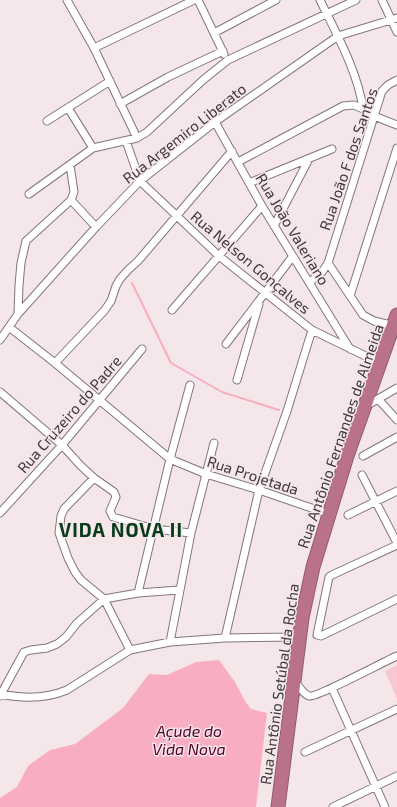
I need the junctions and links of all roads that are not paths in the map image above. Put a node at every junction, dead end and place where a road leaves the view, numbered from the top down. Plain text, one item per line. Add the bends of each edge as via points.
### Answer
1 (194, 0) edge
2 (198, 0) edge
3 (276, 0) edge
4 (320, 0) edge
5 (356, 0) edge
6 (382, 0) edge
7 (71, 1) edge
8 (327, 14) junction
9 (394, 19) edge
10 (397, 32) edge
11 (214, 33) junction
12 (338, 36) junction
13 (94, 48) junction
14 (223, 51) junction
15 (228, 60) junction
16 (397, 80) edge
17 (110, 81) junction
18 (120, 104) junction
19 (68, 108) junction
20 (363, 109) junction
21 (374, 116) junction
22 (47, 121) dead end
23 (215, 122) junction
24 (397, 125) edge
25 (137, 138) junction
26 (126, 141) junction
27 (93, 148) junction
28 (397, 148) edge
29 (332, 149) dead end
30 (232, 151) junction
31 (309, 159) junction
32 (238, 162) junction
33 (70, 165) junction
34 (140, 181) junction
35 (249, 183) junction
36 (29, 194) dead end
37 (71, 200) junction
38 (262, 206) junction
39 (177, 217) junction
40 (274, 226) junction
41 (96, 227) junction
42 (219, 256) junction
43 (293, 256) junction
44 (328, 263) junction
45 (310, 282) junction
46 (265, 293) junction
47 (350, 296) junction
48 (260, 300) junction
49 (172, 310) dead end
50 (18, 314) junction
51 (396, 322) edge
52 (9, 327) junction
53 (312, 330) junction
54 (0, 340) edge
55 (226, 344) dead end
56 (142, 349) dead end
57 (350, 349) junction
58 (55, 363) junction
59 (380, 363) junction
60 (237, 380) dead end
61 (190, 385) dead end
62 (397, 388) edge
63 (0, 392) edge
64 (378, 399) junction
65 (100, 401) junction
66 (366, 406) junction
67 (397, 420) edge
68 (397, 437) edge
69 (214, 444) dead end
70 (62, 445) junction
71 (363, 456) dead end
72 (170, 459) junction
73 (206, 474) junction
74 (362, 475) dead end
75 (94, 478) junction
76 (259, 490) junction
77 (397, 491) edge
78 (376, 501) junction
79 (0, 513) edge
80 (329, 514) junction
81 (348, 515) dead end
82 (154, 529) junction
83 (191, 533) junction
84 (397, 544) edge
85 (313, 566) joint
86 (179, 590) junction
87 (138, 593) junction
88 (104, 599) junction
89 (397, 599) edge
90 (299, 637) junction
91 (225, 638) junction
92 (170, 642) junction
93 (130, 650) junction
94 (397, 656) edge
95 (294, 680) junction
96 (332, 688) junction
97 (1, 695) edge
98 (397, 709) edge
99 (352, 731) junction
100 (305, 752) dead end
101 (397, 776) edge
102 (376, 787) junction
103 (278, 807) edge
104 (333, 807) edge
105 (385, 807) edge

1 - 13 street
2 - 11 street
3 - 11 street
4 - 8 street
5 - 8 street
6 - 9 street
7 - 13 street
8 - 12 street
8 - 15 street
9 - 10 street
9 - 12 street, Rua Argemiro Liberato
11 - 14 street
12 - 20 street via 359,88
12 - 23 street, Rua Argemiro Liberato
13 - 17 street
14 - 15 street
14 - 18 street
15 - 25 street
16 - 21 street, Rua João F dos Santos via 382,91
17 - 18 street
17 - 19 street
18 - 25 street
19 - 22 street
19 - 27 street
20 - 21 street
20 - 32 street via 354,104 343,106
21 - 24 street
21 - 44 street, Rua João F dos Santos
23 - 30 street, Rua João Valeriano
23 - 34 street, Rua Argemiro Liberato
25 - 26 street
26 - 27 street
26 - 34 street, Rua Nelson Gonçalves
27 - 33 street
28 - 47 street
29 - 31 street
30 - 32 street, Rua João Valeriano
30 - 39 street
31 - 35 street
31 - 40 street
32 - 35 street, Rua João Valeriano
33 - 36 street
33 - 37 street via 74,192
34 - 39 street, Rua Nelson Gonçalves
34 - 41 street, Rua Argemiro Liberato
35 - 38 street, Rua João Valeriano
37 - 41 street
37 - 50 street via 26,241 21,263
38 - 40 street, Rua João Valeriano
38 - 42 street
39 - 42 street, Rua Nelson Gonçalves
39 - 58 street via 124,274 104,311
40 - 43 street, Rua João Valeriano
41 - 50 street, Rua Argemiro Liberato
42 - 46 street, Rua Nelson Gonçalves
42 - 49 street
43 - 45 street, Rua João Valeriano
43 - 46 street
44 - 45 street, Rua João F dos Santos
44 - 47 street, Rua João Valeriano
45 - 57 street, Rua João Valeriano
46 - 48 street
46 - 53 street, Rua Nelson Gonçalves
47 - 51 street, Rua João Valeriano via 363,315 374,321
48 - 55 street
48 - 60 street
50 - 52 street, Rua Argemiro Liberato
51 - 59 highway, Rua Antônio Fernandes de Almeida
52 - 54 street, Rua Argemiro Liberato
52 - 58 street, Rua Projetada
53 - 57 street, Rua Nelson Gonçalves
53 - 76 street
56 - 65 street, Rua Cruzeiro do Padre
57 - 59 street, Rua Nelson Gonçalves
58 - 65 street, Rua Projetada
59 - 66 highway, Rua Antônio Fernandes de Almeida
61 - 72 street
62 - 64 street
63 - 70 street
64 - 66 street
64 - 67 street
65 - 70 street, Rua Cruzeiro do Padre
65 - 72 street, Rua Projetada
66 - 80 highway, Rua Antônio Fernandes de Almeida
68 - 71 street
69 - 73 street
70 - 75 street
70 - 79 street, Rua Cruzeiro do Padre
72 - 73 street, Rua Projetada
72 - 82 street
73 - 76 street, Rua Projetada
73 - 83 street
74 - 78 street
75 - 82 street via 115,494 110,511 112,515
75 - 88 street via 64,509 59,533 74,572
76 - 80 street, Rua Projetada
76 - 91 street
77 - 78 street
78 - 81 street
78 - 84 street
80 - 85 highway, Rua Antônio Fernandes de Almeida
82 - 83 street
82 - 87 street
83 - 86 street
84 - 89 street via 332,575 328,580 316,633 321,636
85 - 90 highway, Rua Antônio Setúbal da Rocha
86 - 87 street
86 - 92 street
87 - 88 street
88 - 93 street
88 - 97 street via 57,644 24,652
90 - 91 street
90 - 95 highway, Rua Antônio Setúbal da Rocha
91 - 92 street
92 - 93 street
93 - 97 street via 56,695 31,698
94 - 96 street
95 - 96 street via 309,696
95 - 103 highway, Rua Antônio Setúbal da Rocha
96 - 99 street
98 - 99 street
99 - 100 street
99 - 102 street
101 - 102 street
102 - 104 street
102 - 105 street

